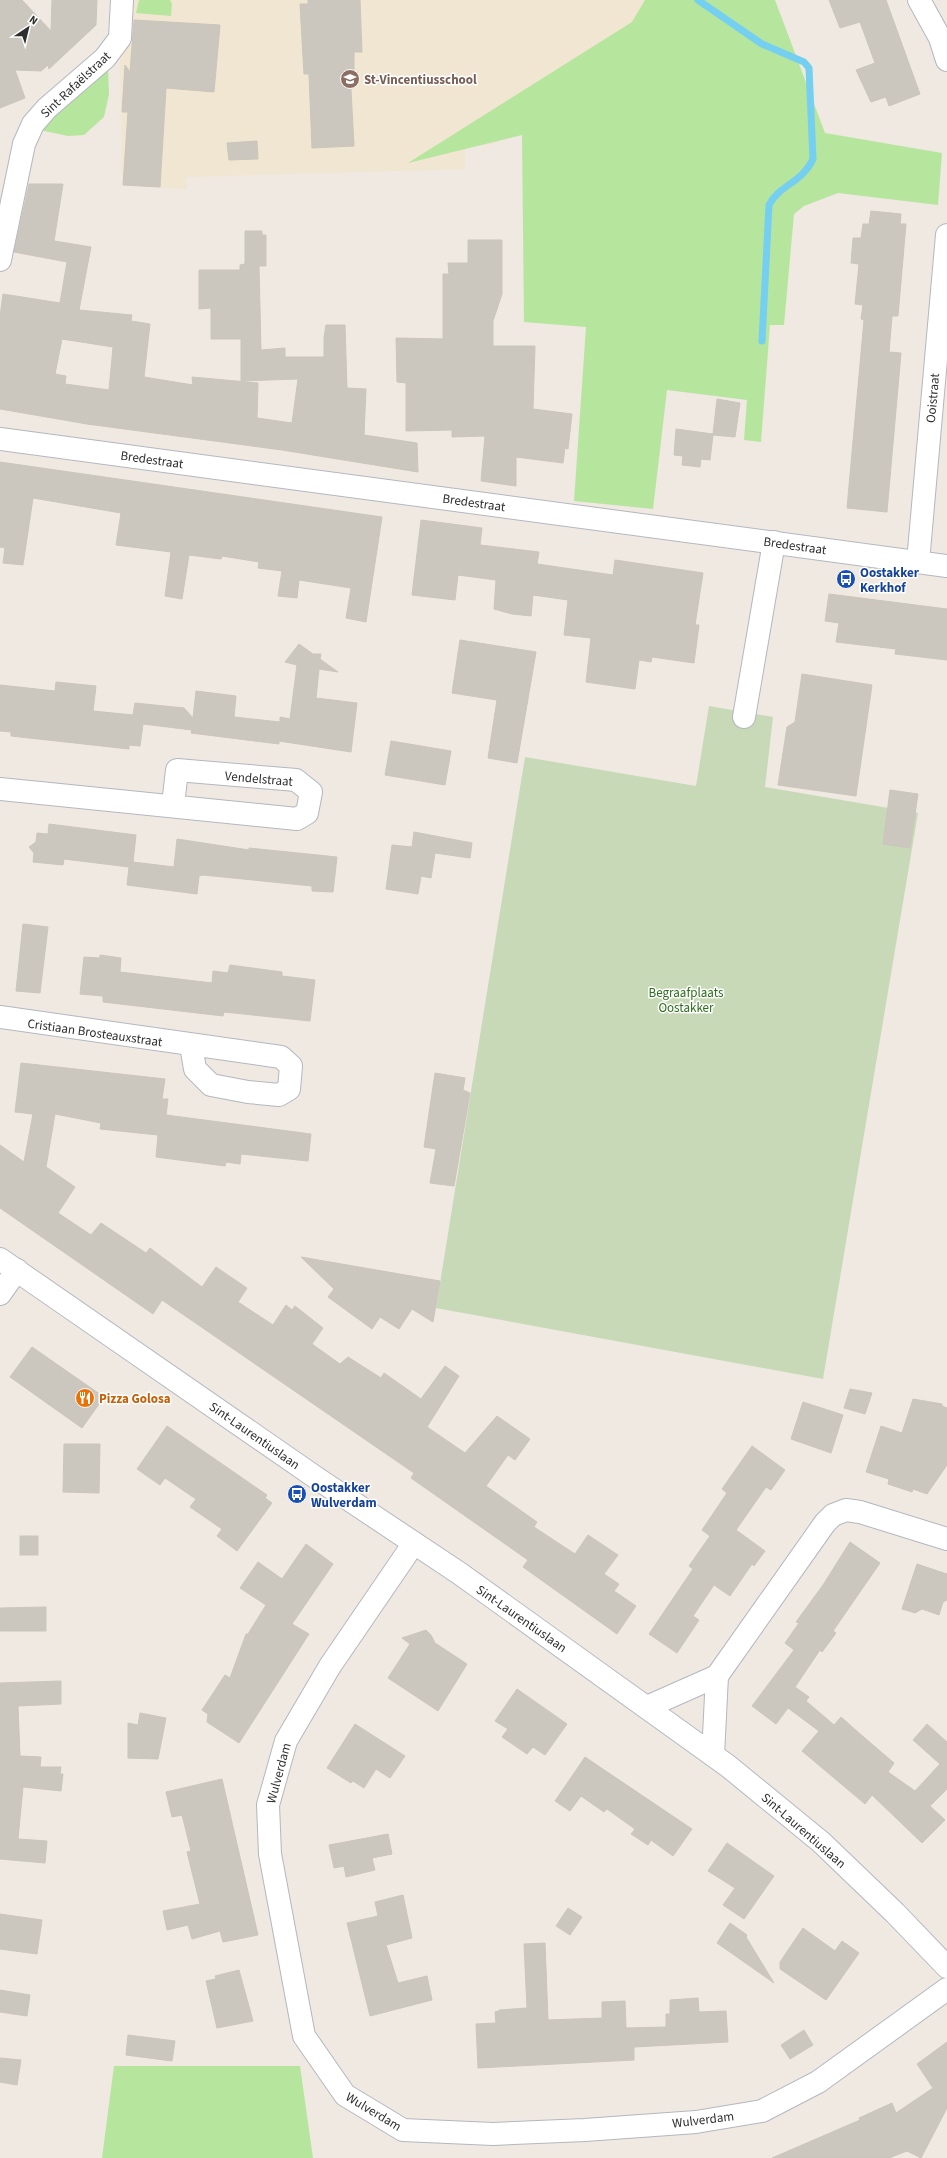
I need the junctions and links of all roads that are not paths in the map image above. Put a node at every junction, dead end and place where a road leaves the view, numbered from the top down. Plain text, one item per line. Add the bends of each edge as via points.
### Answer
1 (122, 0) edge
2 (919, 0) edge
3 (944, 37) edge
4 (947, 60) edge
5 (947, 235) edge
6 (0, 260) edge
7 (0, 439) edge
8 (774, 542) junction
9 (918, 562) junction
10 (947, 566) edge
11 (744, 717) dead end
12 (0, 789) edge
13 (173, 805) junction
14 (0, 1018) edge
15 (191, 1045) dead end
16 (8, 1265) edge
17 (0, 1294) edge
18 (947, 1539) edge
19 (414, 1543) junction
20 (717, 1676) junction
21 (648, 1707) junction
22 (713, 1755) junction
23 (947, 1968) edge
24 (947, 1989) edge

1 - 6 street, Sint-Rafaëlstraat via 120,38 105,58 47,108 33,124 24,144
2 - 3 street
3 - 4 street
5 - 9 street, Ooistraat
7 - 8 street, Bredestraat
8 - 9 street, Bredestraat
8 - 11 street
9 - 10 street, Bredestraat
12 - 13 street, Vendelstraat
13 - 13 street, Vendelstraat via 297,819 307,812 311,792 296,780 177,770
14 - 15 street, Cristiaan Brosteauxstraat
16 - 17 street
16 - 19 street, Sint-Laurentiuslaan
18 - 20 street via 860,1512 846,1510 833,1516 810,1542
19 - 21 street, Sint-Laurentiuslaan
19 - 24 street, Wulverdam via 330,1666 286,1741 268,1805 270,1854 304,2036 345,2095 403,2130 493,2134 696,2122 762,2111 818,2082
20 - 21 street
20 - 22 street
21 - 22 street, Sint-Laurentiuslaan
22 - 23 street, Sint-Laurentiuslaan via 821,1842 895,1913

